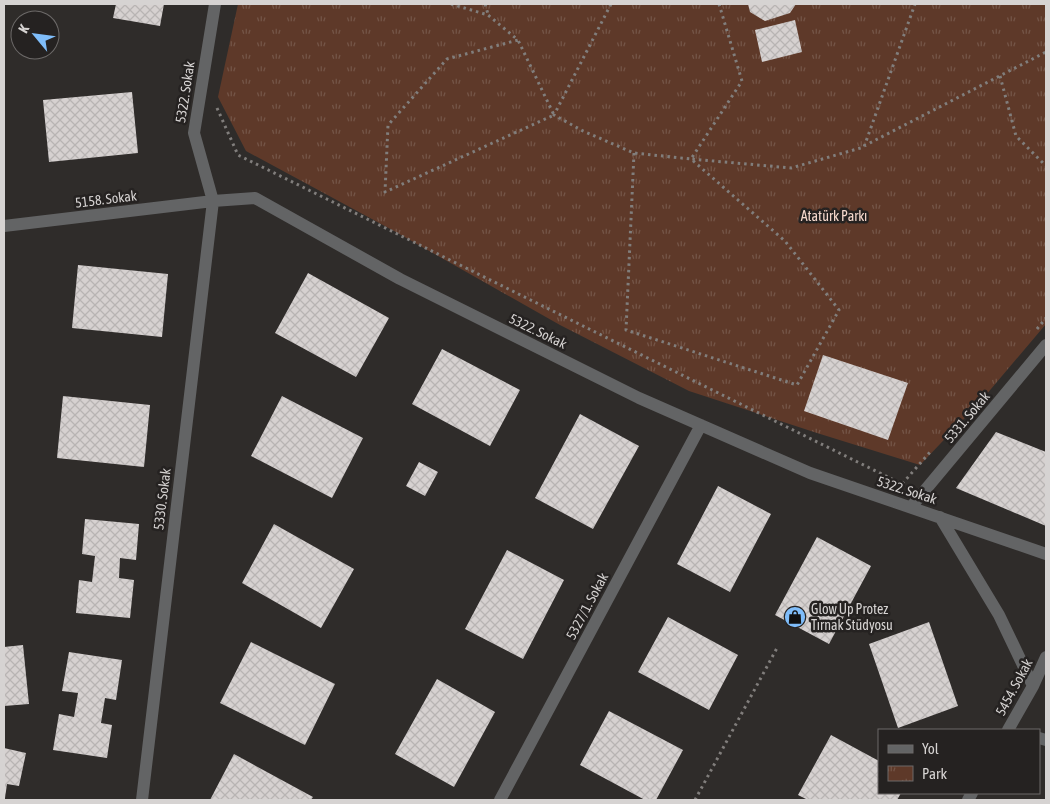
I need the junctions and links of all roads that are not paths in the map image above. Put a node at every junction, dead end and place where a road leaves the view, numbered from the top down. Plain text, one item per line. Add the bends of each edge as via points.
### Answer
1 (215, 4) edge
2 (212, 201) junction
3 (4, 226) edge
4 (1046, 346) edge
5 (701, 425) junction
6 (911, 507) junction
7 (940, 517) junction
8 (1046, 554) edge
9 (1046, 657) edge
10 (1033, 686) junction
11 (1010, 729) edge
12 (142, 800) edge
13 (500, 800) edge

1 - 2 street, 5322. Sokak via 194,133
2 - 3 street, 5158. Sokak
2 - 5 street, 5322. Sokak via 255,198 400,280
2 - 12 street, 5330. Sokak
4 - 6 street, 5331. Sokak
5 - 6 street, 5322. Sokak via 810,474
5 - 13 street, 5327/1. Sokak
6 - 7 street, 5322. Sokak
7 - 8 street, 5322. Sokak
7 - 10 street via 999,615
9 - 10 street, 5454. Sokak
10 - 11 street, 5454. Sokak

